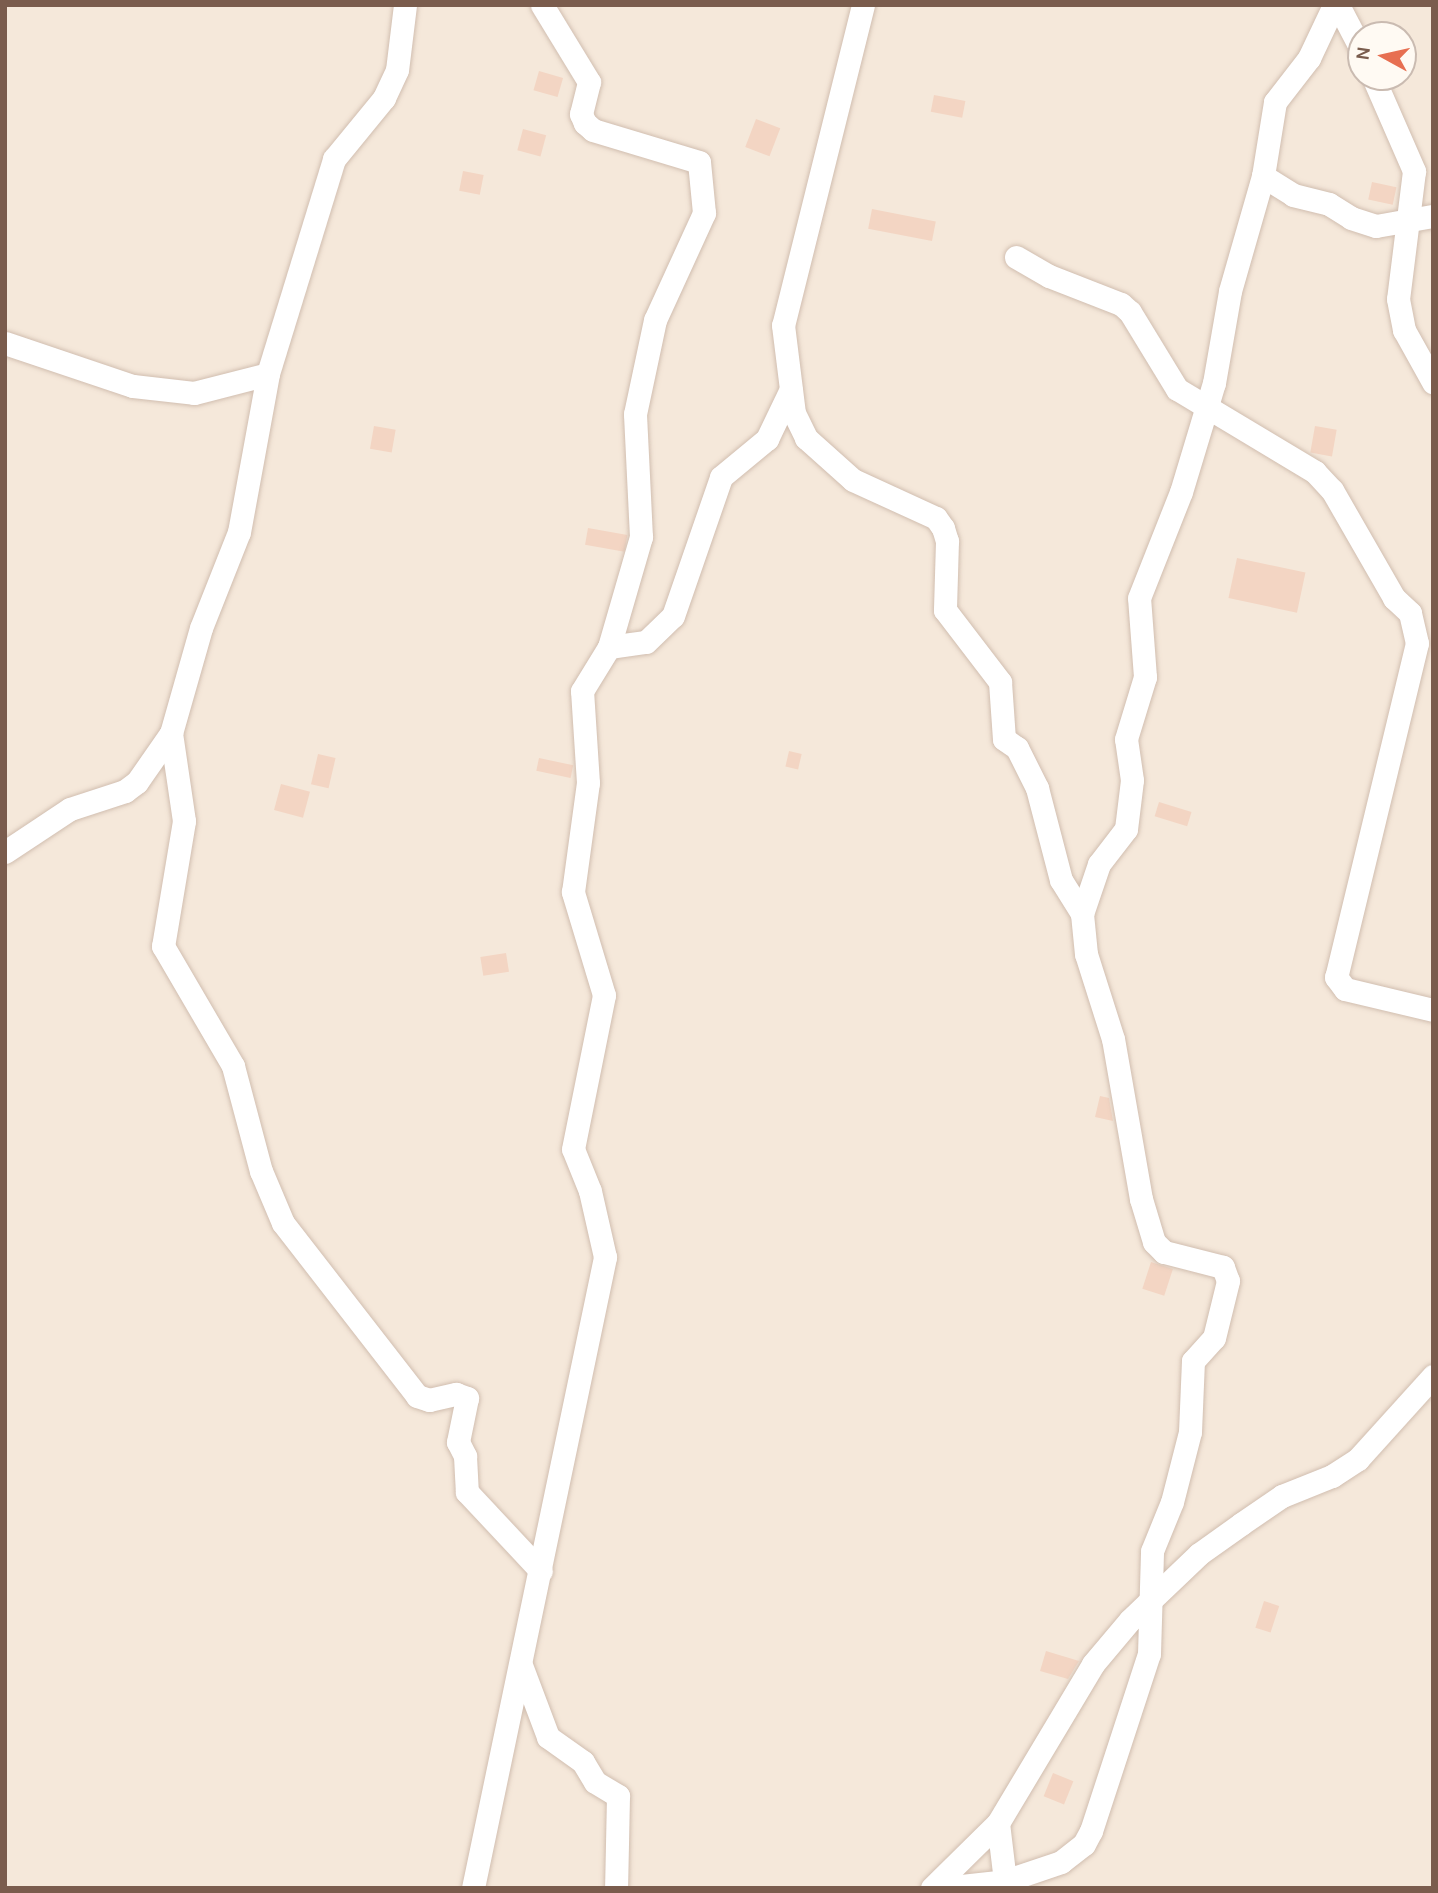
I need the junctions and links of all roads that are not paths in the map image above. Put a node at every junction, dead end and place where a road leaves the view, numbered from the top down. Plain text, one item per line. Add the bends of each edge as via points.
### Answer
1 (405, 5) edge
2 (542, 5) edge
3 (863, 5) edge
4 (1336, 5) edge
5 (1347, 24) edge
6 (1379, 91) edge
7 (1264, 176) junction
8 (1433, 216) edge
9 (1410, 220) junction
10 (1016, 257) dead end
11 (5, 343) edge
12 (268, 374) junction
13 (1433, 382) edge
14 (791, 389) junction
15 (1205, 408) junction
16 (610, 647) junction
17 (171, 733) junction
18 (5, 852) edge
19 (1082, 914) junction
20 (1433, 1010) edge
21 (1433, 1376) edge
22 (541, 1571) junction
23 (1147, 1604) junction
24 (521, 1665) junction
25 (998, 1823) junction
26 (1005, 1884) edge
27 (473, 1888) edge
28 (616, 1888) edge
29 (932, 1888) edge
30 (943, 1888) edge

1 - 12 street via 397,70 384,98 334,159
2 - 16 street via 589,82 581,114 585,123 593,130 699,162 702,168 700,228 676,268 643,365 635,414 640,537
3 - 14 street via 786,308 783,325
4 - 5 street
4 - 7 street via 1309,58 1275,102
6 - 9 street via 1414,171
7 - 9 street via 1293,195 1329,204 1376,226
7 - 15 street via 1230,291
8 - 9 street
9 - 13 street via 1398,299 1400,315
10 - 15 street via 1130,312 1167,378
11 - 12 street via 133,386 194,393
12 - 17 street via 239,532 201,628
14 - 16 street via 767,439 721,477 673,617 646,642
14 - 19 street via 800,429 853,480 936,519 943,528 947,541 945,610 1000,682 1004,739 1017,748 1037,789 1061,880
15 - 19 street via 1181,492 1139,598 1145,677 1126,738 1132,780 1126,829 1099,864
15 - 20 street via 1284,450 1332,490 1416,629 1417,643 1336,977 1345,989
16 - 22 street via 582,691 588,783 573,892 604,995 573,1149 606,1249
17 - 18 street via 125,791 70,809
17 - 22 street via 184,821 163,946 233,1066 270,1196 283,1223 417,1395 429,1401 456,1394 467,1398 457,1442 465,1456 467,1493
19 - 23 street via 1086,954 1113,1039 1141,1199 1154,1242 1164,1252 1228,1272 1214,1338 1193,1361 1190,1432 1172,1502 1154,1536
21 - 23 street via 1358,1459 1332,1476 1282,1496 1241,1524 1199,1554
22 - 24 street
23 - 25 street via 1093,1664
23 - 26 street via 1149,1654 1091,1831 1084,1844 1061,1862
24 - 27 street
24 - 28 street via 548,1737 583,1762 595,1782 618,1796
25 - 26 street
25 - 29 street
26 - 30 street

